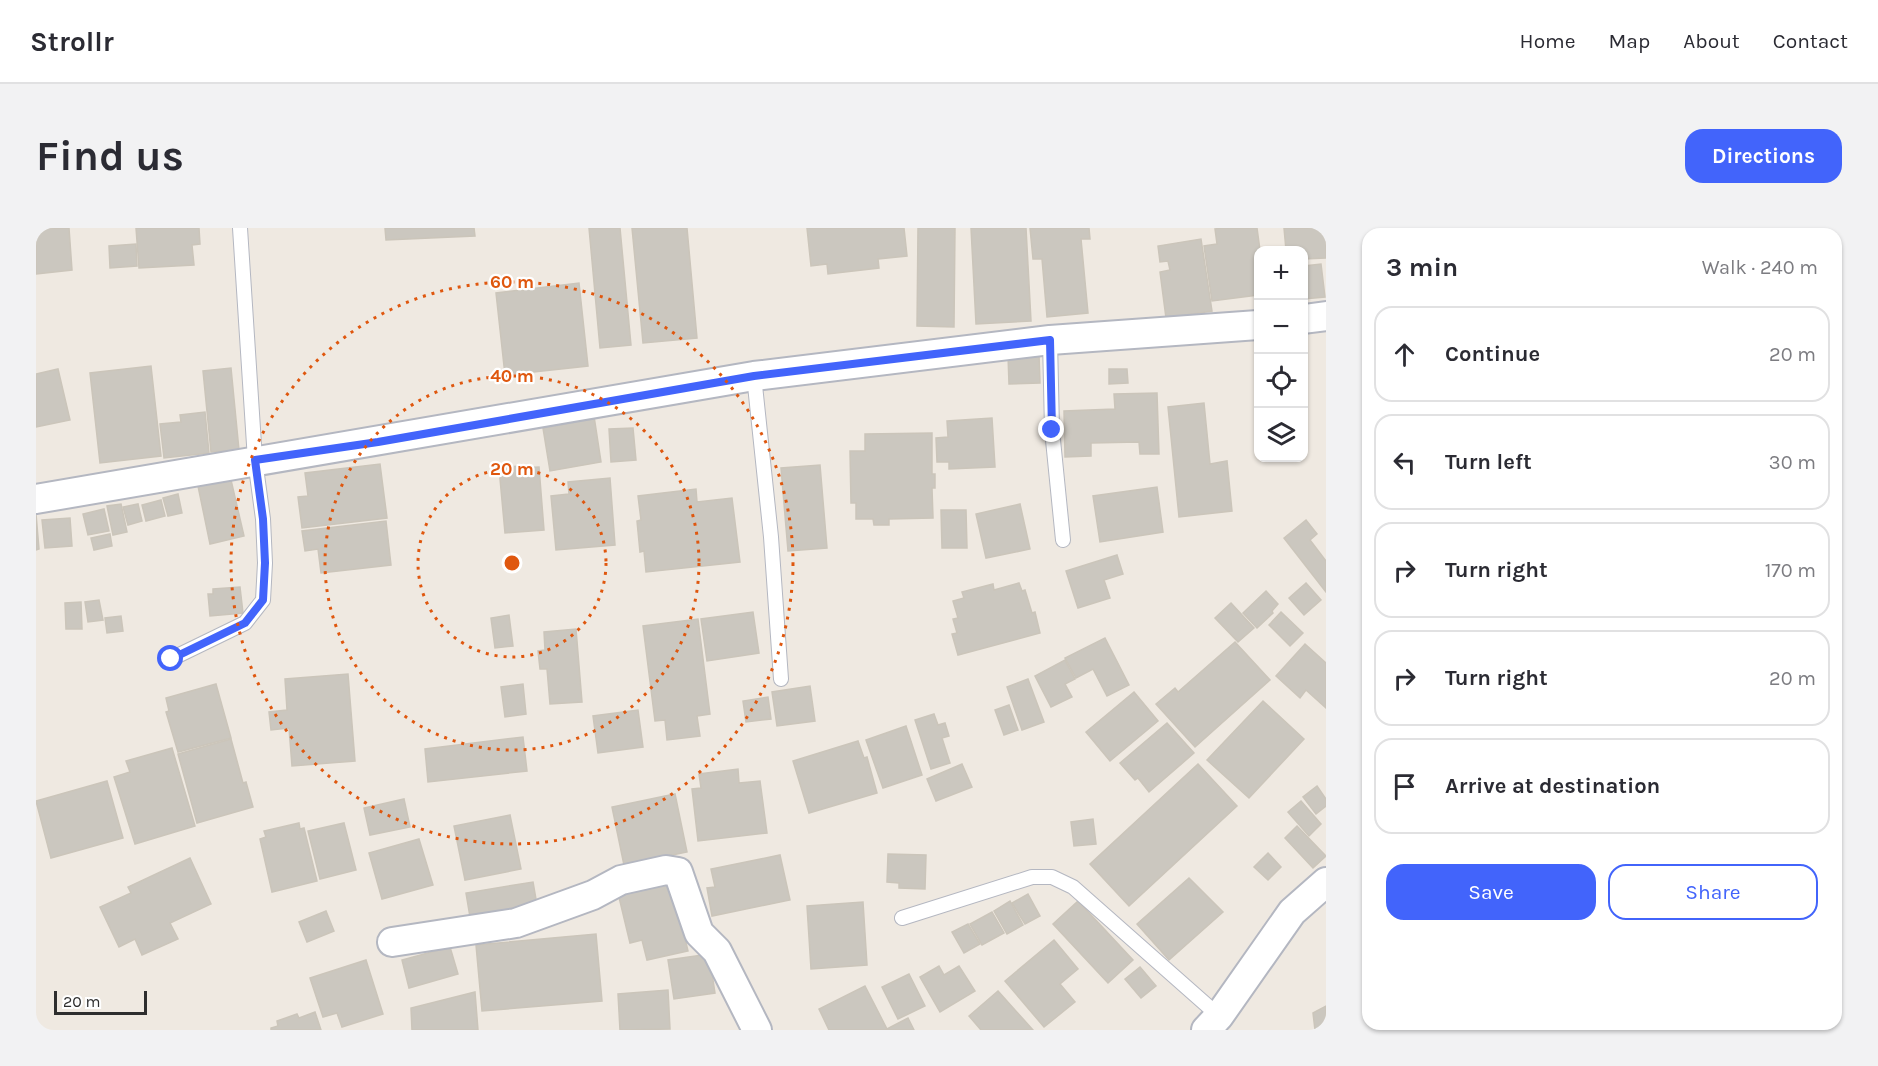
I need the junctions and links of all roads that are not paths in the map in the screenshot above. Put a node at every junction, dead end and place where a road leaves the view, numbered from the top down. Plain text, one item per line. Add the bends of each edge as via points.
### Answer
1 (240, 228) edge
2 (1326, 316) edge
3 (1308, 318) edge
4 (1254, 325) edge
5 (1050, 340) junction
6 (754, 376) junction
7 (255, 460) junction
8 (36, 499) edge
9 (1063, 540) dead end
10 (171, 659) dead end
11 (781, 679) dead end
12 (1326, 882) edge
13 (902, 918) dead end
14 (392, 942) dead end
15 (1213, 1023) edge
16 (757, 1030) edge

1 - 7 lane
2 - 3 street
4 - 5 street
5 - 6 street
5 - 9 lane via 1052,430
6 - 7 street
6 - 11 lane
7 - 8 street
7 - 10 lane via 263,519 263,600 245,623
12 - 15 street via 1292,912
13 - 15 lane via 1032,877 1052,877 1073,887
14 - 16 street via 516,922 592,895 621,880 666,870 678,872 699,933 717,951

